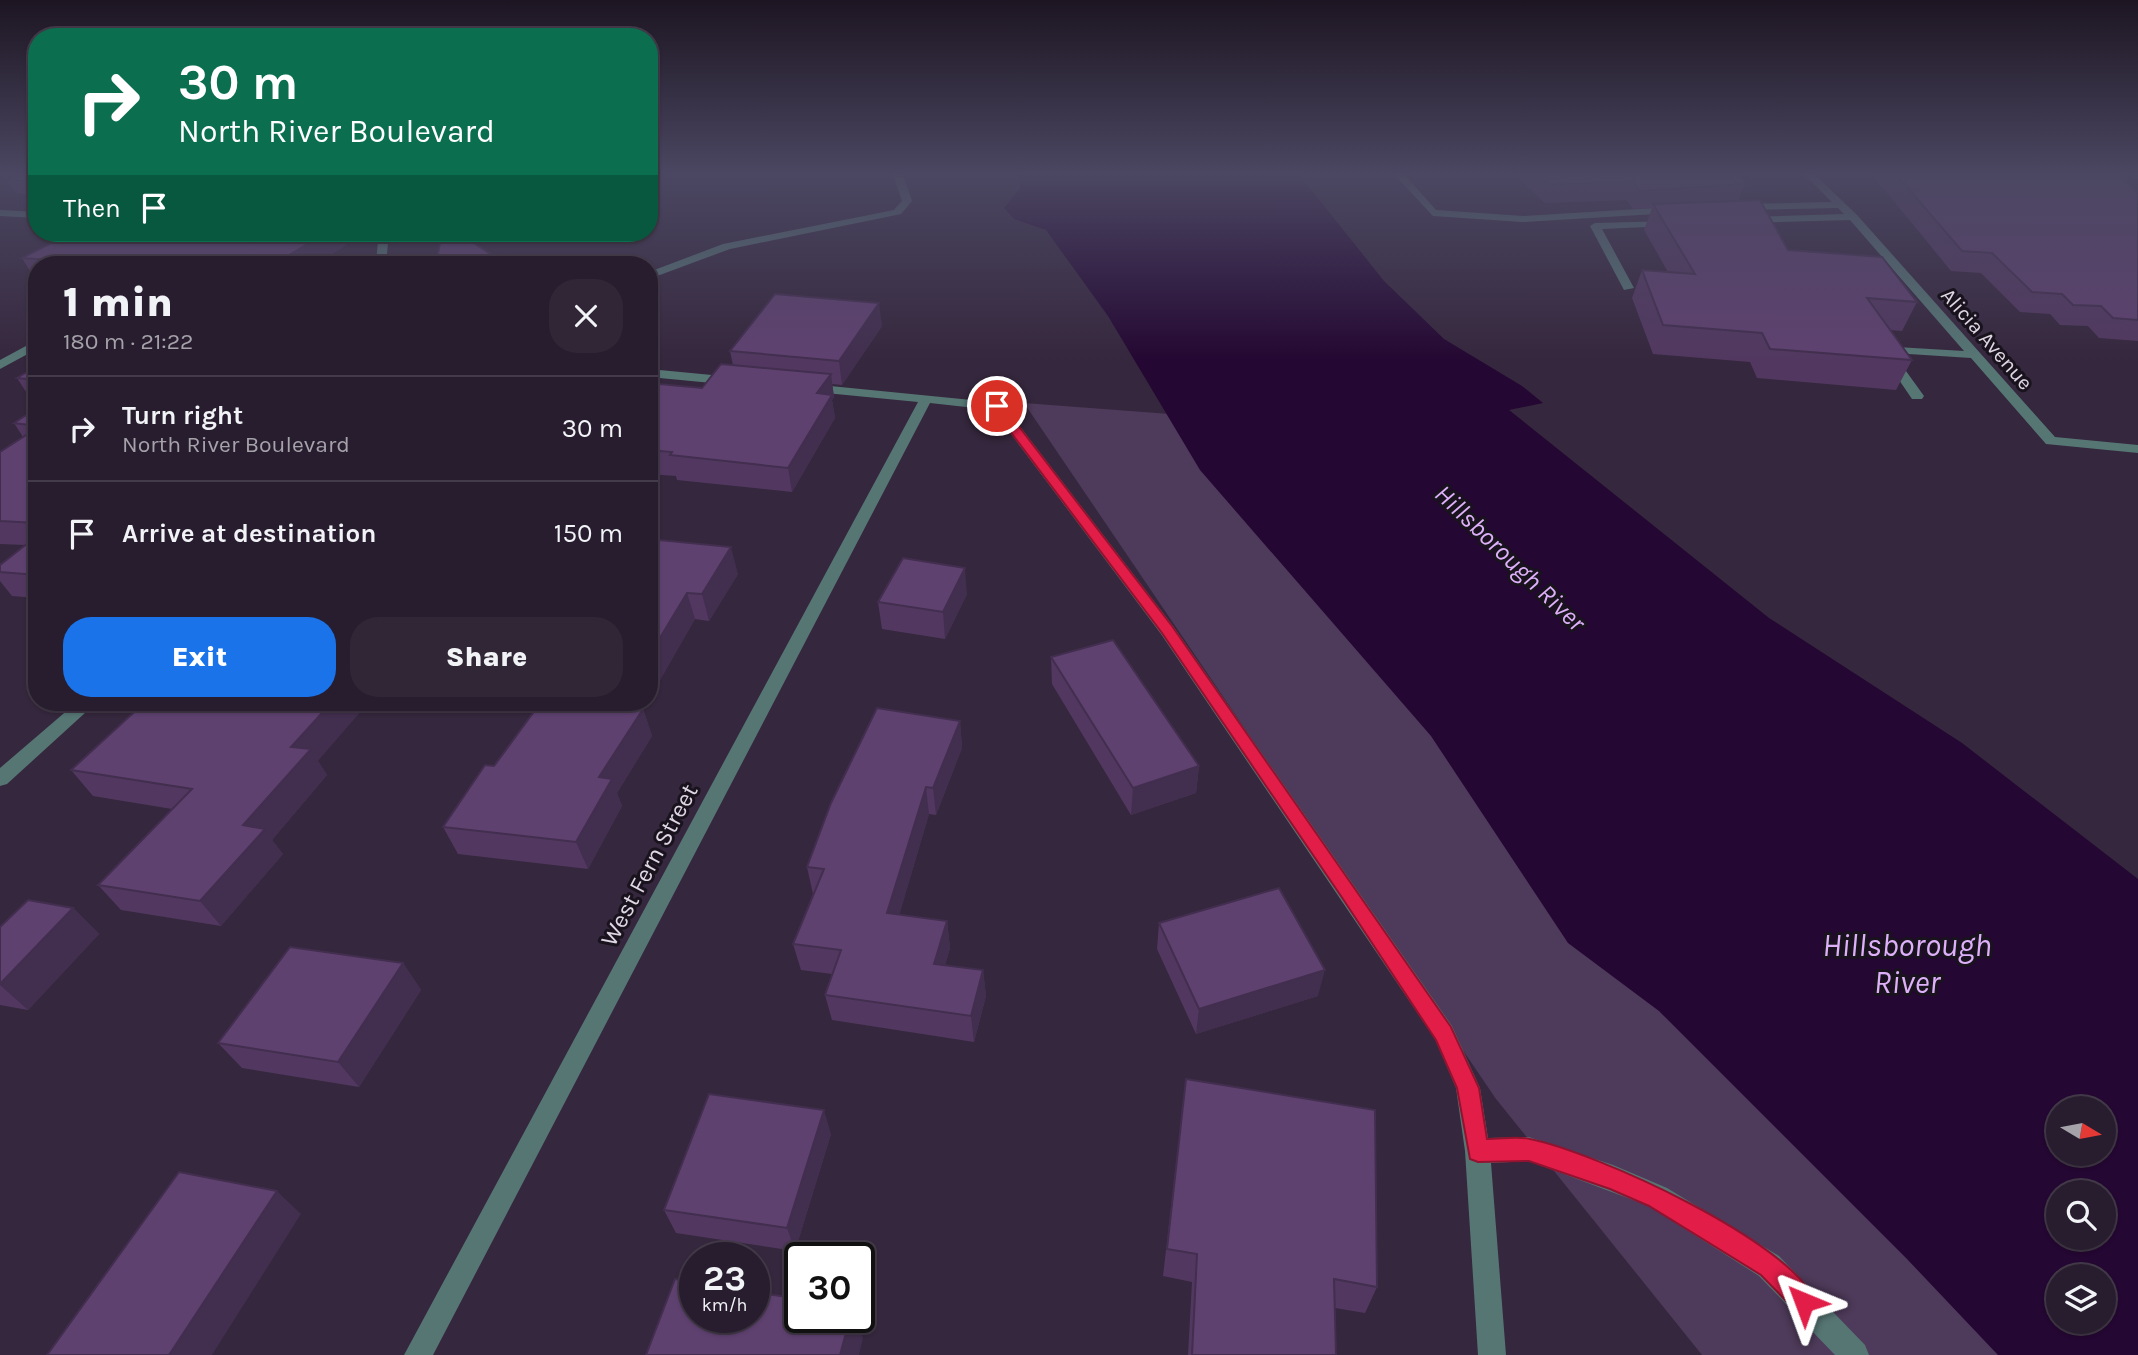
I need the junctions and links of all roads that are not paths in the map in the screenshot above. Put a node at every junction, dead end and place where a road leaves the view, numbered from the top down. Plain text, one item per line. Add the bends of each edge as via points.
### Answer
1 (781, 235) edge
2 (1600, 235) edge
3 (1869, 235) edge
4 (658, 273) edge
5 (1628, 288) dead end
6 (28, 344) edge
7 (28, 348) edge
8 (0, 352) edge
9 (1976, 355) junction
10 (0, 365) edge
11 (658, 374) edge
12 (746, 382) edge
13 (802, 387) edge
14 (1917, 396) dead end
15 (926, 399) junction
16 (2138, 449) edge
17 (78, 711) edge
18 (0, 779) edge
19 (1478, 1151) junction
20 (418, 1355) edge
21 (1492, 1355) edge
22 (1855, 1355) edge

1 - 4 street via 727,246
2 - 5 street
3 - 9 street, Alicia Avenue
6 - 8 street
7 - 10 street
9 - 14 street via 1884,349
9 - 16 street, Alicia Avenue via 2051,441
11 - 12 street
13 - 15 street
15 - 19 street via 997,406 1167,630 1444,1033 1468,1088
15 - 20 street, West Fern Street
17 - 18 street
19 - 21 street
19 - 22 street via 1529,1150 1658,1197 1769,1266

